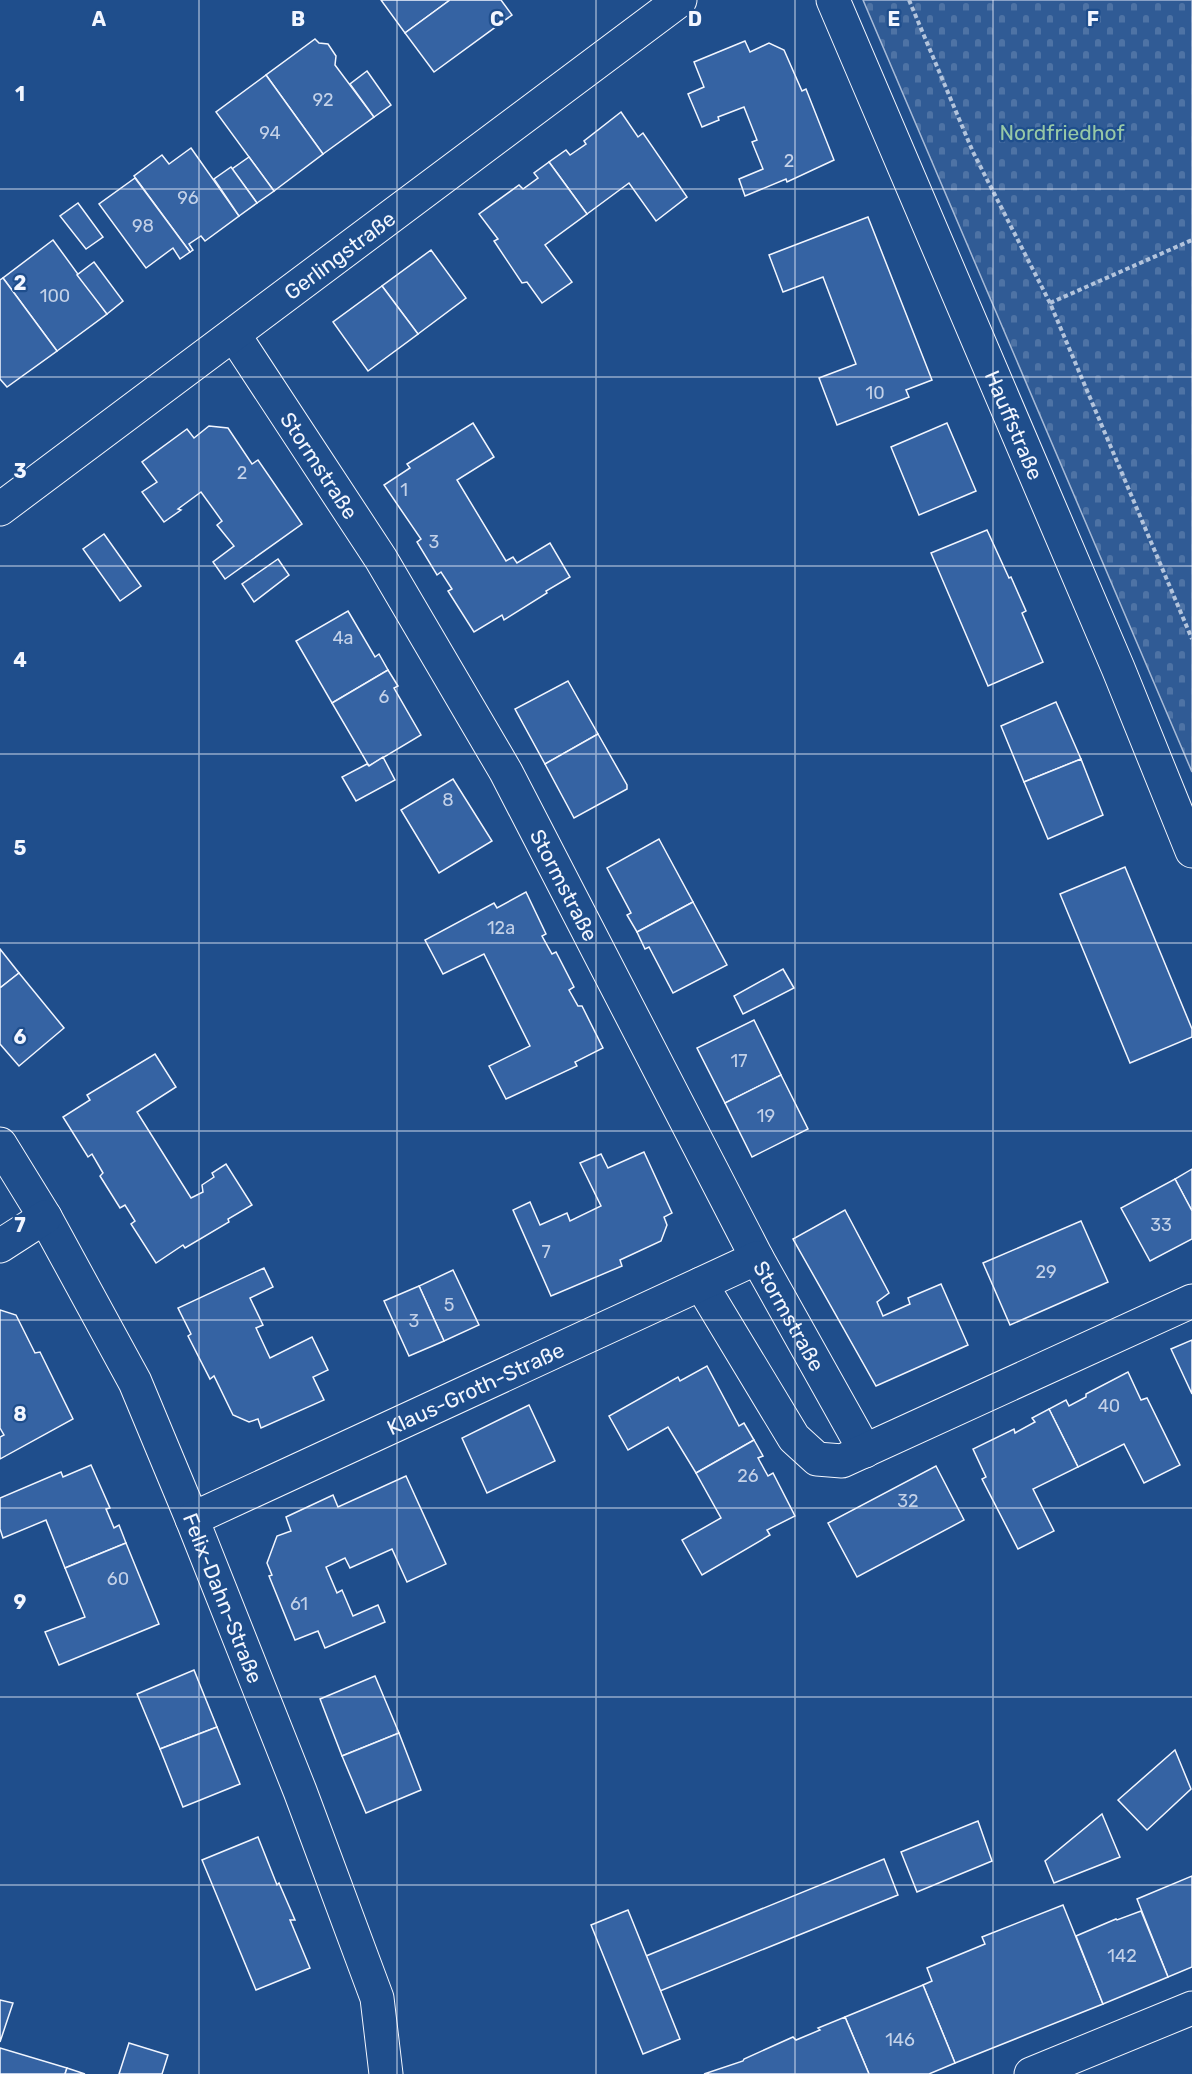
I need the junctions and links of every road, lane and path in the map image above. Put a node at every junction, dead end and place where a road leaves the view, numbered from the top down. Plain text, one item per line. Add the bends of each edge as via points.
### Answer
1 (680, 0) edge
2 (832, 0) edge
3 (909, 0) edge
4 (1192, 240) edge
5 (1050, 303) junction
6 (234, 335) junction
7 (0, 509) edge
8 (1192, 639) edge
9 (1192, 851) edge
10 (0, 1144) edge
11 (45, 1217) junction
12 (0, 1246) edge
13 (757, 1258) junction
14 (701, 1284) junction
15 (1192, 1301) edge
16 (865, 1451) junction
17 (192, 1519) junction
18 (1192, 2008) edge
19 (386, 2074) edge
20 (1031, 2074) edge

1 - 6 street, Gerlingstraße
2 - 9 street, Hauffstraße via 1114,657
3 - 5 path via 973,152
4 - 5 path
5 - 8 path
6 - 7 street, Gerlingstraße
6 - 13 street, Stormstraße via 381,559 506,772
10 - 11 street, Felix-Dahn-Straße
11 - 12 street
11 - 17 street, Felix-Dahn-Straße via 135,1382
13 - 14 street, Klaus-Groth-Straße
13 - 16 street, Stormstraße
14 - 16 street via 794,1438 816,1459 842,1461
14 - 17 street, Klaus-Groth-Straße
15 - 16 street
17 - 19 street, Felix-Dahn-Straße via 377,1998
18 - 20 street

